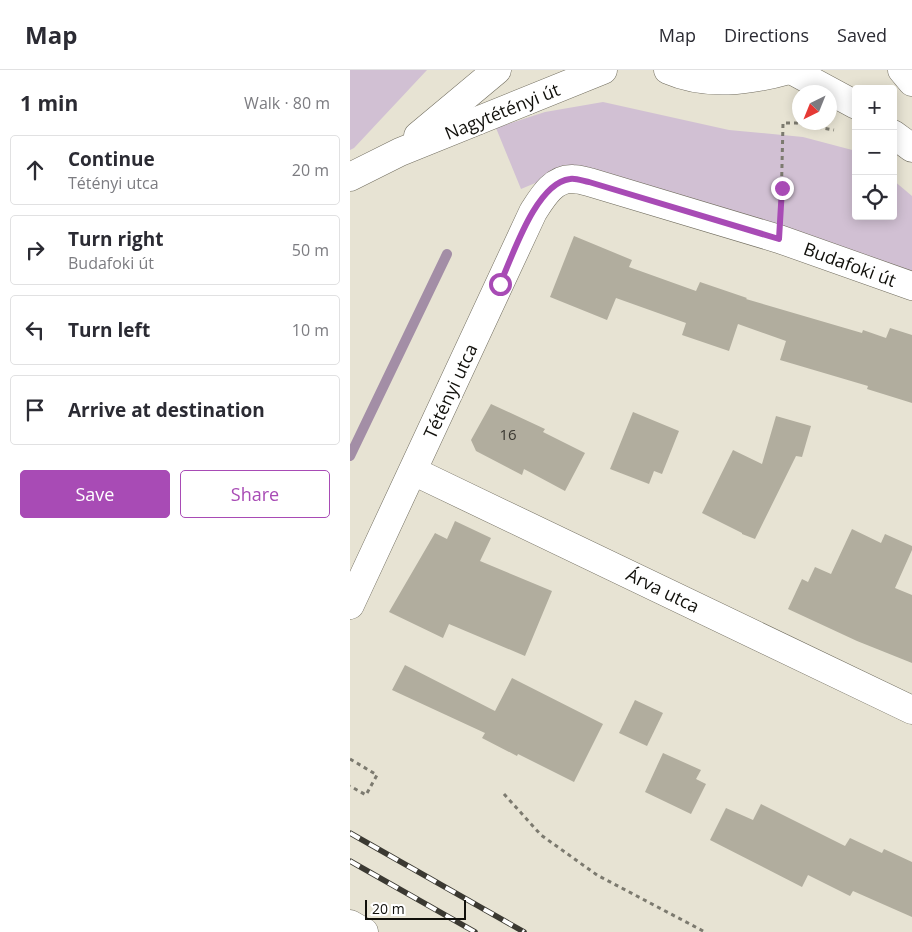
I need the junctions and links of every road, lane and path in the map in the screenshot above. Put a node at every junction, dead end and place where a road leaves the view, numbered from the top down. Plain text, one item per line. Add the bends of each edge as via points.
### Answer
1 (497, 70) edge
2 (603, 70) edge
3 (668, 70) edge
4 (790, 70) edge
5 (902, 70) edge
6 (912, 82) edge
7 (852, 103) edge
8 (839, 131) dead end
9 (897, 137) edge
10 (912, 148) edge
11 (400, 152) junction
12 (350, 177) edge
13 (558, 183) joint
14 (779, 239) junction
15 (912, 286) edge
16 (413, 471) junction
17 (350, 604) edge
18 (912, 710) edge
19 (350, 759) edge
20 (350, 786) edge
21 (504, 794) dead end
22 (350, 924) edge
23 (364, 932) edge
24 (705, 932) edge

1 - 11 street, Nagytétényi út
2 - 11 street, Nagytétényi út
3 - 4 street via 702,79 732,81
4 - 7 street
5 - 6 street
8 - 14 path via 796,123 783,124
9 - 10 street
11 - 12 street, Nagytétényi út
13 - 14 street, Budafoki út via 571,179 589,182
13 - 16 street, Tétényi utca via 546,192 533,212
14 - 15 street, Budafoki út
16 - 17 street, Tétényi utca
16 - 18 street, Árva utca
19 - 20 path via 377,775 366,795
21 - 24 path via 541,835 597,875
22 - 23 street

